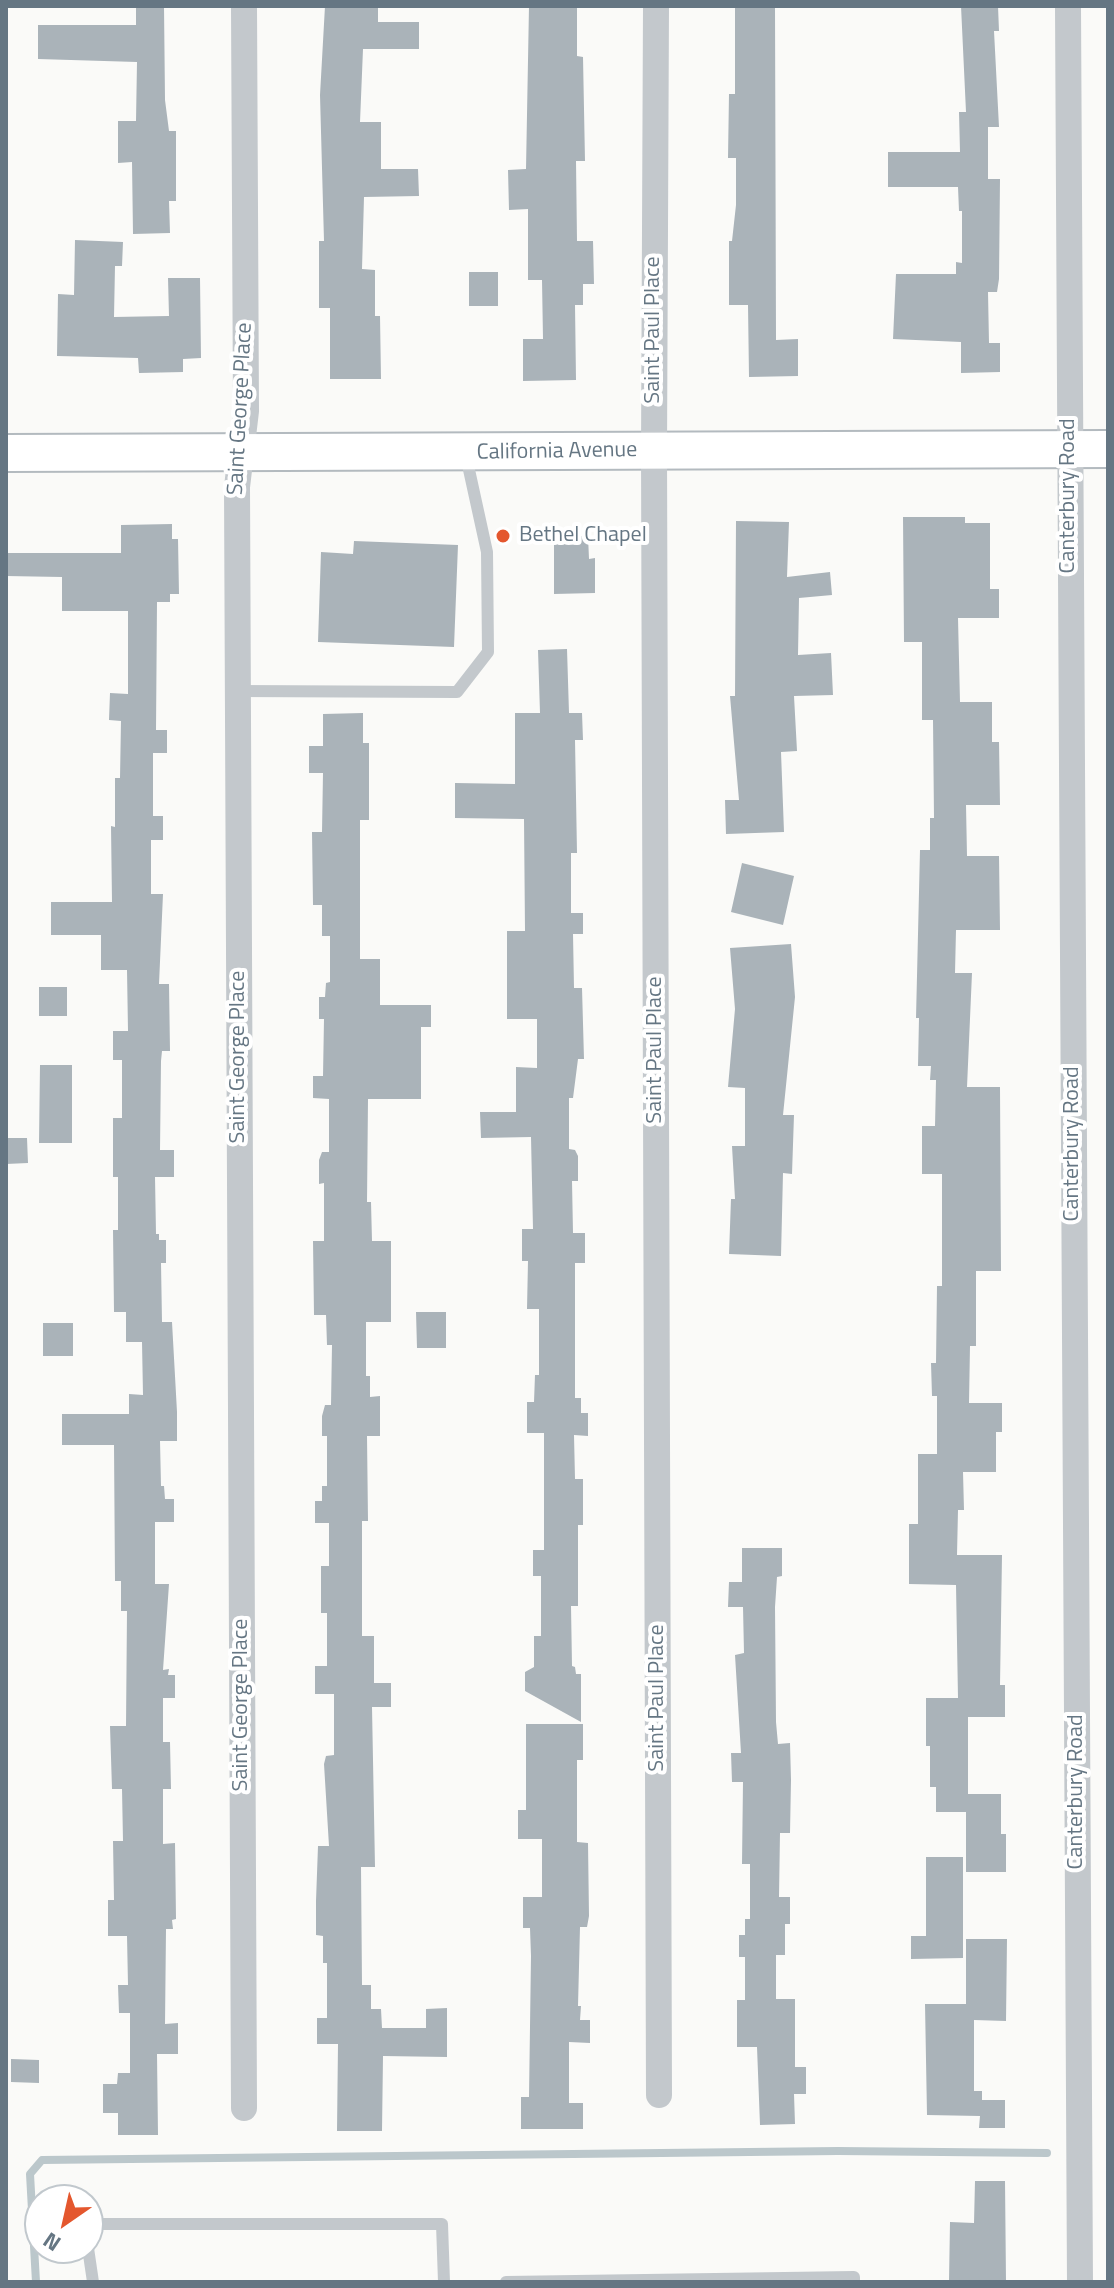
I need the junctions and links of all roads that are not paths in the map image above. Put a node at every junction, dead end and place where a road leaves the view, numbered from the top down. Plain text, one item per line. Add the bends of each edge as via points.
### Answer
1 (244, 6) edge
2 (656, 6) edge
3 (1068, 6) edge
4 (1069, 449) junction
5 (1108, 449) edge
6 (654, 451) junction
7 (6, 453) edge
8 (465, 453) junction
9 (241, 455) junction
10 (238, 691) junction
11 (659, 2095) dead end
12 (244, 2108) dead end
13 (104, 2224) edge
14 (444, 2282) edge
15 (506, 2282) edge
16 (854, 2282) edge
17 (1080, 2282) edge

1 - 9 street, Saint George Place via 246,411
2 - 6 street, Saint Paul Place
3 - 4 street, Canterbury Road
4 - 5 main road, California Avenue
4 - 6 main road, California Avenue
4 - 17 street, Canterbury Road
6 - 8 main road, California Avenue
6 - 11 street, Saint Paul Place
7 - 9 main road, California Avenue
8 - 9 main road, California Avenue
8 - 10 lane via 487,552 488,652 457,692
9 - 10 street, Saint George Place
10 - 12 street, Saint George Place
13 - 14 lane via 442,2224
15 - 16 lane via 854,2277

